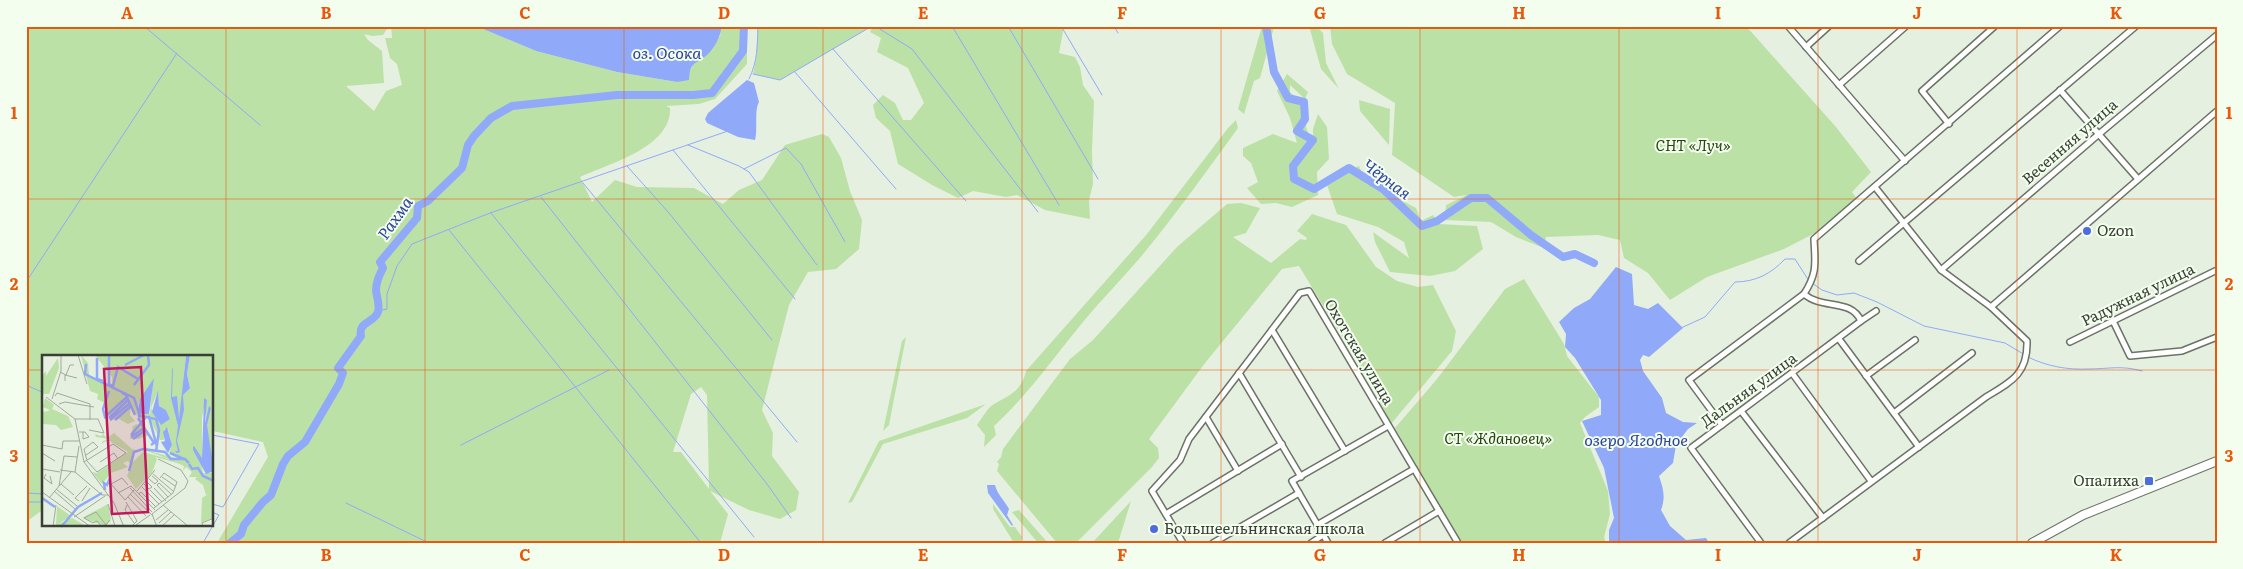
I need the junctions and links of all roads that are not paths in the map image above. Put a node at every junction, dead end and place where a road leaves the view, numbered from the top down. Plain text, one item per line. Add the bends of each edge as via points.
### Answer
1 (1788, 26) edge
2 (1829, 26) edge
3 (1906, 26) edge
4 (1995, 26) edge
5 (2060, 26) edge
6 (2136, 26) edge
7 (2217, 35) edge
8 (1806, 47) junction
9 (1839, 85) junction
10 (2060, 90) junction
11 (2217, 111) edge
12 (1949, 124) junction
13 (2098, 134) junction
14 (1905, 161) junction
15 (2138, 179) junction
16 (1875, 187) junction
17 (1905, 222) junction
18 (1859, 262) dead end
19 (1941, 270) junction
20 (2217, 270) edge
21 (1804, 294) junction
22 (1991, 307) junction
23 (1876, 312) dead end
24 (1862, 321) junction
25 (2113, 321) junction
26 (1272, 330) junction
27 (2217, 337) edge
28 (1838, 339) junction
29 (1915, 340) dead end
30 (2070, 342) dead end
31 (1972, 353) dead end
32 (1239, 373) junction
33 (1792, 373) junction
34 (1866, 376) junction
35 (1741, 411) junction
36 (1894, 413) junction
37 (1206, 417) junction
38 (1722, 425) junction
39 (1388, 426) junction
40 (1282, 444) junction
41 (1919, 447) junction
42 (1345, 451) junction
43 (2217, 461) edge
44 (1414, 469) junction
45 (1238, 470) junction
46 (1301, 476) junction
47 (1871, 481) junction
48 (1299, 493) junction
49 (1439, 511) junction
50 (1166, 514) junction
51 (1823, 518) junction
52 (1317, 525) junction
53 (1323, 535) junction
54 (1183, 543) edge
55 (1213, 543) edge
56 (1311, 543) edge
57 (1328, 543) edge
58 (1385, 543) edge
59 (1458, 543) edge
60 (1761, 543) edge
61 (1789, 543) edge
62 (2032, 543) edge

1 - 8 street
2 - 8 street
3 - 9 street
4 - 12 street via 1922,91
5 - 12 street
6 - 10 street
7 - 13 street, Весенняя улица
8 - 9 street
9 - 14 street
10 - 13 street
10 - 17 street
11 - 15 street
12 - 14 street
13 - 15 street
13 - 19 street, Весенняя улица
14 - 16 street
15 - 22 street
16 - 17 street
16 - 21 street via 1814,239 1815,271
17 - 18 street
17 - 19 street
19 - 22 street
20 - 25 street, Радужная улица
21 - 24 street via 1819,303 1852,309
21 - 38 street via 1688,380
22 - 41 street via 2028,341 2028,350 2017,378
23 - 24 street, Дальняя улица
24 - 28 street, Дальняя улица
25 - 27 street via 2130,356 2182,351
25 - 30 street, Радужная улица
26 - 32 street
26 - 39 street, Охотская улица via 1300,293 1309,291
26 - 42 street
28 - 33 street, Дальняя улица
28 - 34 street
29 - 34 street
31 - 36 street
32 - 37 street
32 - 40 street
33 - 35 street, Дальняя улица
33 - 47 street
34 - 36 street
35 - 38 street, Дальняя улица
35 - 51 street
36 - 41 street
37 - 45 street
37 - 50 street via 1189,439 1180,460 1152,492
38 - 60 street, Дальняя улица via 1691,448
39 - 42 street
39 - 44 street, Охотская улица
40 - 45 street
40 - 46 street
41 - 47 street
42 - 46 street
43 - 62 main road via 2083,514
44 - 49 street, Охотская улица
44 - 52 street
45 - 50 street
46 - 48 street via 1292,481
47 - 51 street
48 - 52 street
48 - 55 street
49 - 58 street
49 - 59 street, Охотская улица
50 - 54 street
51 - 61 street
52 - 53 street
53 - 56 street
53 - 57 street

